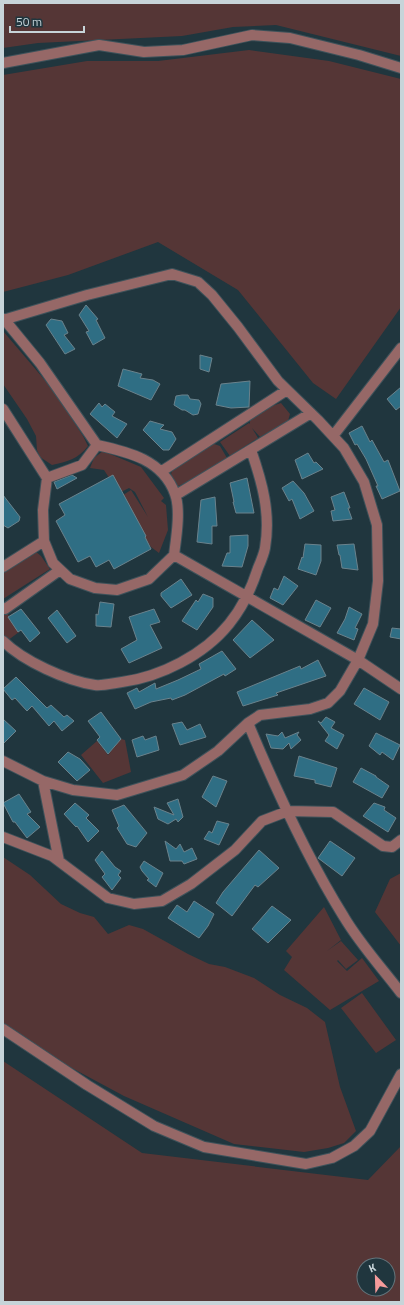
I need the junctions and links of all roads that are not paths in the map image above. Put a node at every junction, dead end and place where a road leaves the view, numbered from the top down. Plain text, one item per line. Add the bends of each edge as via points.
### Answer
1 (3, 63) edge
2 (401, 68) edge
3 (4, 319) edge
4 (399, 353) edge
5 (287, 390) junction
6 (3, 409) edge
7 (311, 413) junction
8 (334, 436) junction
9 (97, 446) junction
10 (251, 450) junction
11 (162, 471) junction
12 (47, 478) junction
13 (176, 495) junction
14 (44, 541) junction
15 (174, 555) junction
16 (3, 567) edge
17 (60, 570) junction
18 (246, 597) junction
19 (3, 608) edge
20 (3, 641) edge
21 (358, 660) junction
22 (401, 689) edge
23 (248, 723) junction
24 (3, 761) edge
25 (43, 780) junction
26 (288, 811) junction
27 (3, 837) edge
28 (401, 840) edge
29 (59, 861) junction
30 (401, 993) edge
31 (3, 1029) edge
32 (401, 1074) edge

1 - 2 street via 99,45 144,52 183,50 252,35 290,38
3 - 5 street via 172,274 182,276 198,282 212,295
3 - 9 street via 40,363
4 - 8 street
5 - 7 street
5 - 11 street
6 - 12 street
7 - 8 street
7 - 10 street
8 - 21 street via 364,482 377,525 378,581 373,624
9 - 11 street via 148,460
9 - 12 street via 82,465
10 - 13 street
10 - 18 street via 263,487 267,516 265,548
11 - 13 street
12 - 14 street via 43,510
13 - 15 street
14 - 16 street
14 - 17 street via 53,563
15 - 17 street via 149,579 117,590 95,588 70,579
15 - 18 street
17 - 19 street
18 - 20 street via 229,624 201,650 138,680 96,685 50,671 14,652
18 - 21 street
21 - 22 street
21 - 23 street via 340,691 328,704 310,709 260,715
23 - 25 street via 218,751 183,775 153,786 117,795 73,790
23 - 26 street
24 - 25 street
25 - 29 street
26 - 28 street via 333,812 383,846 392,847
26 - 29 street via 262,821 235,850 191,884 162,901 134,904 108,898
26 - 30 street via 310,858 345,918
27 - 29 street
31 - 32 street via 154,1126 204,1147 306,1164 332,1158 354,1146 370,1131

